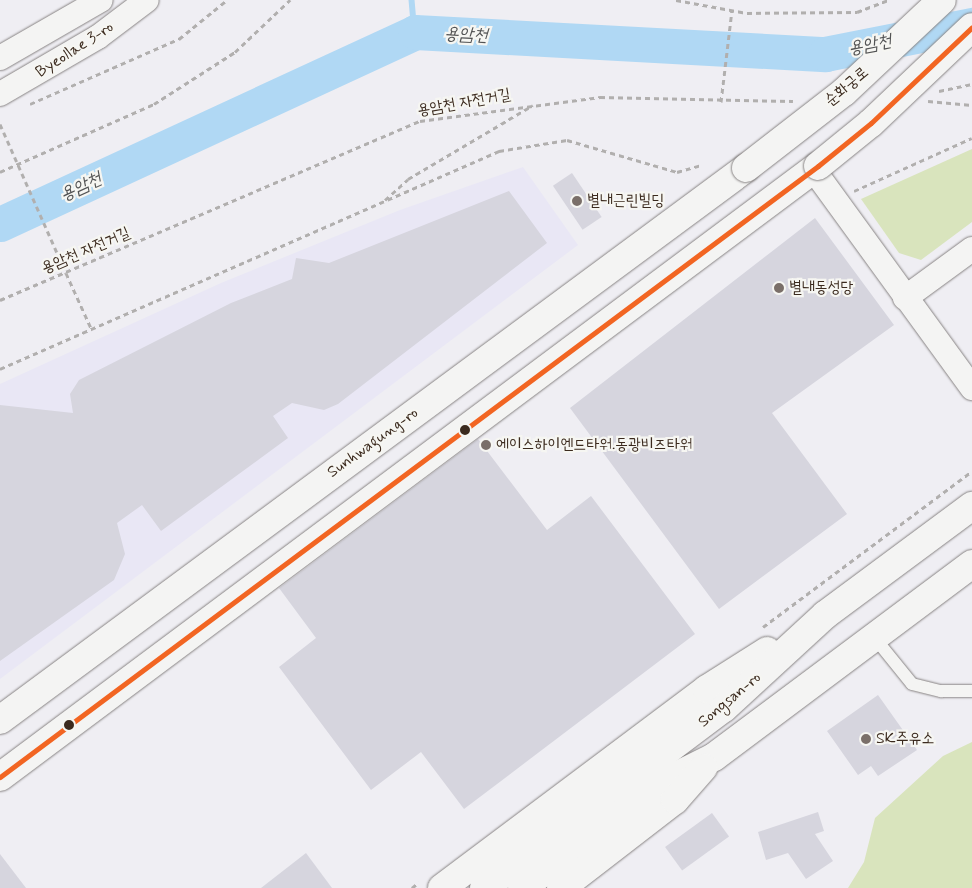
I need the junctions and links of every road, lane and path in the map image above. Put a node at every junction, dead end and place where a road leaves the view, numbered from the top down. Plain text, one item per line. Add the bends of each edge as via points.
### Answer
1 (101, 0) edge
2 (147, 0) edge
3 (227, 0) edge
4 (290, 0) edge
5 (676, 0) edge
6 (890, 0) edge
7 (942, 0) edge
8 (732, 10) junction
9 (972, 27) edge
10 (0, 58) edge
11 (0, 94) edge
12 (923, 100) dead end
13 (800, 101) dead end
14 (720, 102) junction
15 (536, 103) junction
16 (27, 105) dead end
17 (972, 105) edge
18 (0, 124) edge
19 (972, 138) edge
20 (20, 163) junction
21 (701, 165) dead end
22 (815, 167) junction
23 (746, 168) joint
24 (0, 172) edge
25 (383, 202) junction
26 (837, 202) junction
27 (972, 249) edge
28 (66, 273) junction
29 (905, 298) junction
30 (0, 300) edge
31 (92, 328) junction
32 (0, 369) edge
33 (972, 388) edge
34 (972, 506) edge
35 (972, 564) edge
36 (825, 615) junction
37 (874, 637) junction
38 (972, 690) edge
39 (0, 720) edge
40 (714, 757) junction
41 (0, 777) edge
42 (442, 888) edge
43 (484, 888) edge
44 (522, 888) edge
45 (561, 888) edge

1 - 10 street, Byeollae 3-ro
2 - 11 street, Byeollae 3-ro via 98,37
3 - 16 path via 179,39
4 - 20 path via 234,52 154,104
5 - 8 path
6 - 8 path via 857,12
7 - 23 street, 순화궁로, bridge via 844,92
8 - 14 path
9 - 22 street, bridge via 871,123
12 - 17 path
13 - 14 path, 용암천 자전거길
14 - 15 path, 용암천 자전거길 via 658,96
15 - 25 path via 408,179
15 - 28 path, 용암천 자전거길 via 420,121
18 - 20 path, bridge
19 - 26 path
20 - 24 path
20 - 28 path, bridge
21 - 25 path via 677,172 567,140 500,151
22 - 26 street
22 - 41 street
23 - 39 street, Sunhwagung-ro
25 - 31 path
26 - 29 street
27 - 29 street
28 - 30 path, 용암천 자전거길
28 - 31 path
29 - 33 street
31 - 32 path
34 - 36 street, Songsan-ro
35 - 37 street, Songsan-ro
36 - 42 street via 707,689
36 - 43 street, Songsan-ro via 724,708
37 - 38 lane via 912,684 941,691
37 - 40 street, Songsan-ro
40 - 44 street, Songsan-ro via 664,782
40 - 45 street via 675,800

